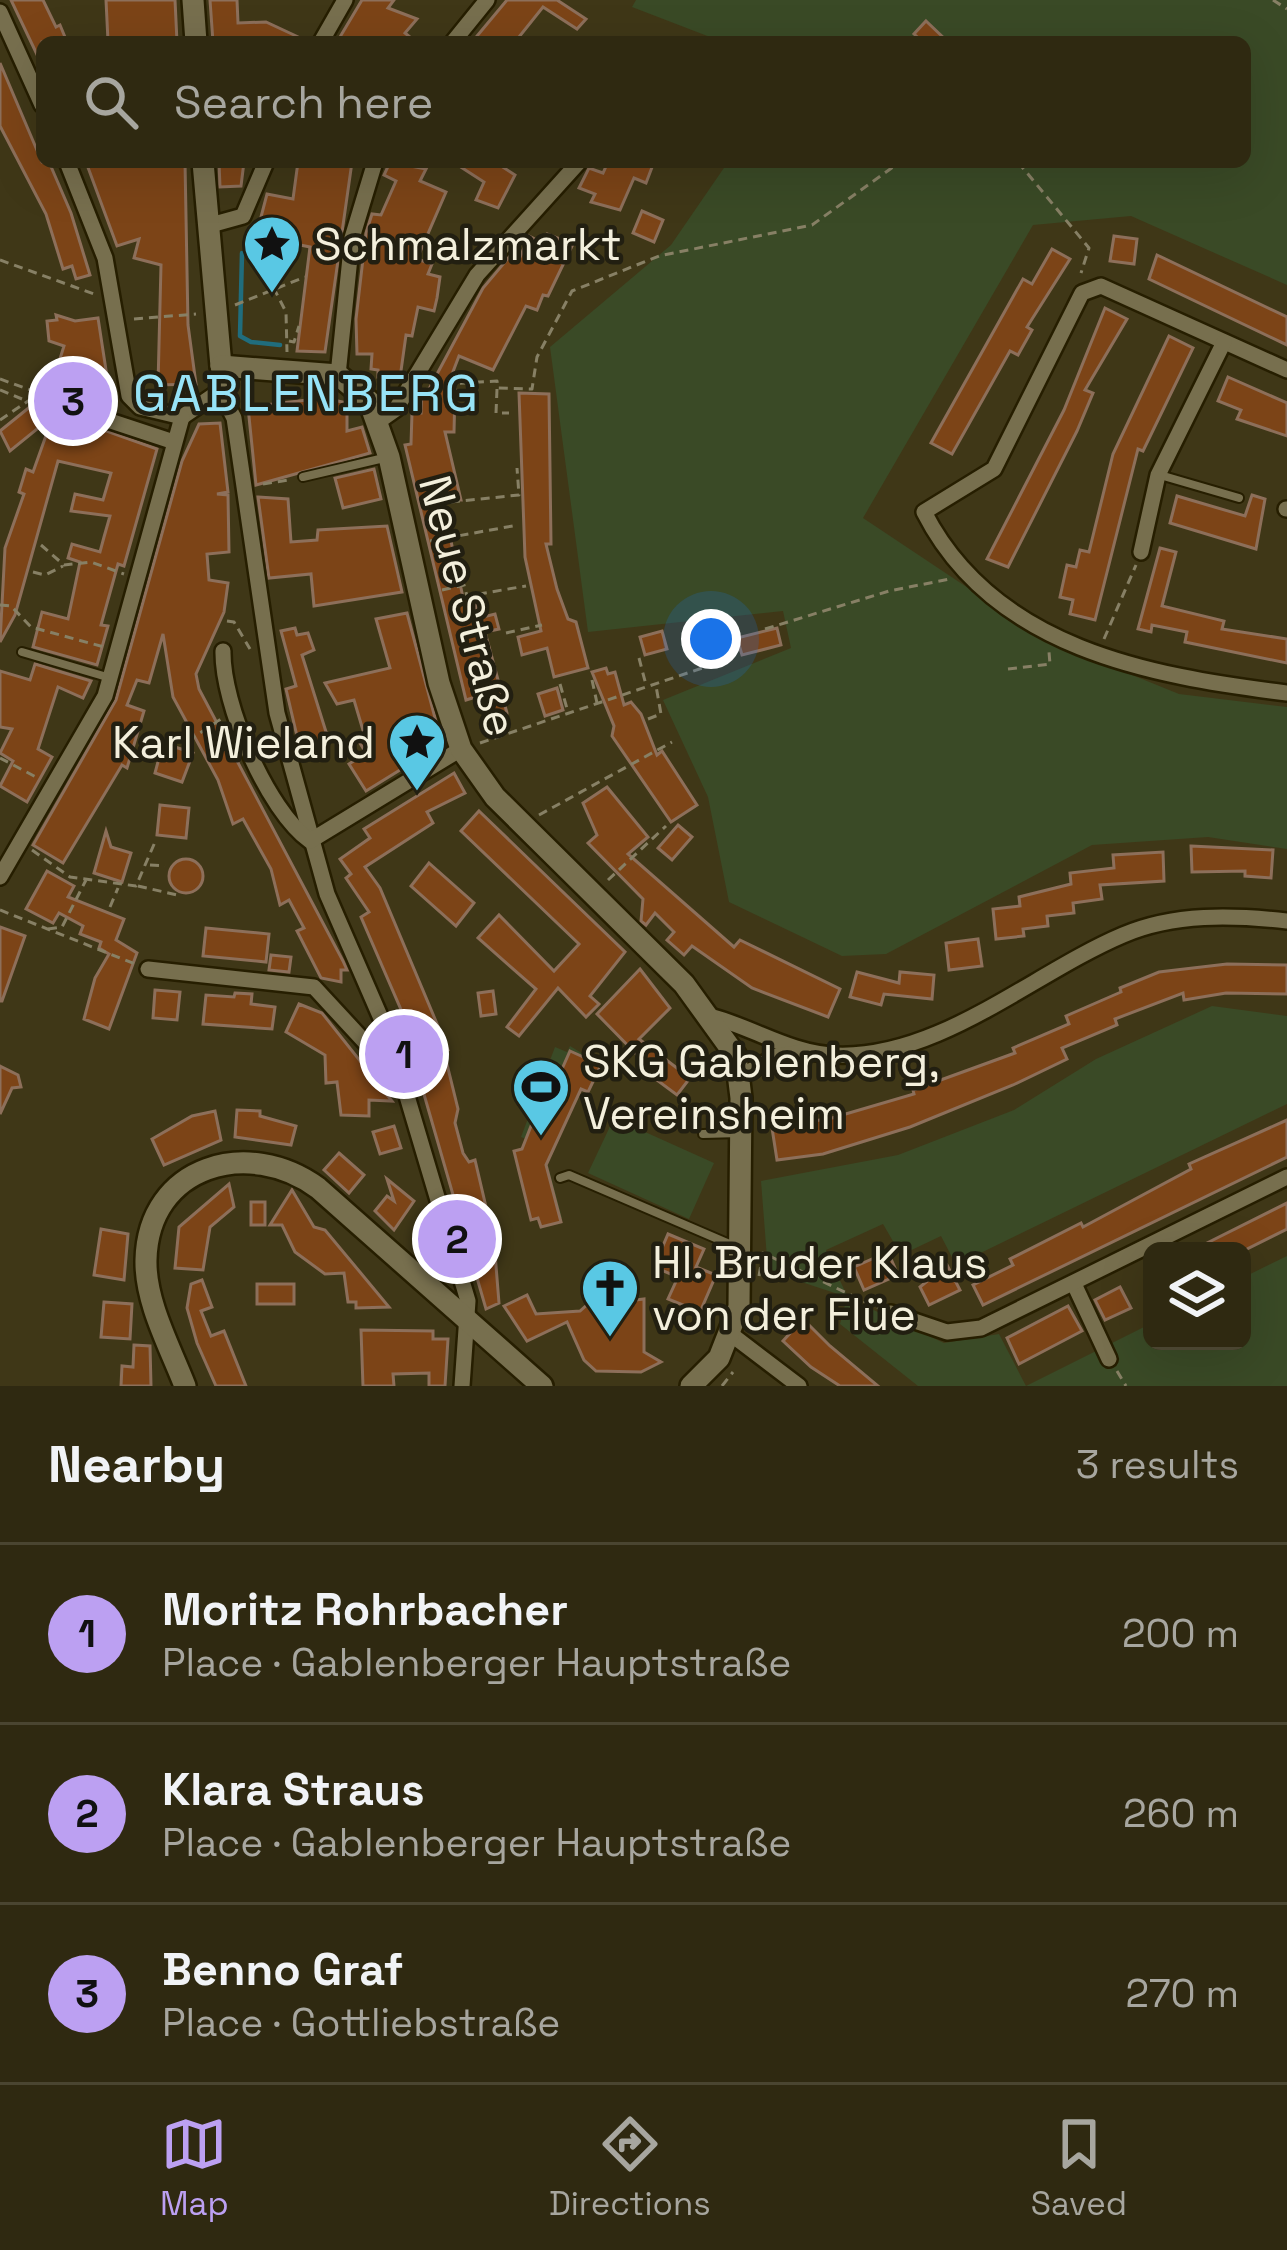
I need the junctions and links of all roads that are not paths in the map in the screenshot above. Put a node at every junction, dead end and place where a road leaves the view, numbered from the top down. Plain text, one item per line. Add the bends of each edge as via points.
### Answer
1 (193, 0) edge
2 (345, 0) edge
3 (488, 0) edge
4 (0, 12) edge
5 (196, 36) edge
6 (324, 36) edge
7 (458, 36) edge
8 (36, 92) edge
9 (70, 168) edge
10 (203, 168) edge
11 (263, 168) edge
12 (373, 168) edge
13 (574, 168) edge
14 (208, 226) junction
15 (1224, 342) junction
16 (221, 366) junction
17 (1287, 370) edge
18 (338, 375) junction
19 (220, 392) junction
20 (71, 408) road end
21 (182, 417) junction
22 (379, 421) junction
23 (175, 442) junction
24 (389, 457) junction
25 (1159, 475) junction
26 (303, 477) road end
27 (1239, 498) dead end
28 (1141, 552) road end
29 (223, 650) dead end
30 (22, 652) dead end
31 (110, 678) junction
32 (1287, 693) edge
33 (461, 749) junction
34 (310, 841) junction
35 (0, 877) edge
36 (1287, 921) edge
37 (148, 969) road end
38 (713, 1017) junction
39 (805, 1052) junction
40 (741, 1076) junction
41 (400, 1080) junction
42 (742, 1133) junction
43 (703, 1134) dead end
44 (1287, 1177) edge
45 (560, 1178) dead end
46 (742, 1248) junction
47 (1076, 1286) junction
48 (890, 1313) road end
49 (465, 1317) junction
50 (732, 1335) junction
51 (1109, 1359) dead end
52 (184, 1386) edge
53 (462, 1386) edge
54 (542, 1386) edge
55 (691, 1386) edge
56 (799, 1386) edge

1 - 5 street
2 - 6 street
3 - 7 street
4 - 8 street
9 - 21 street via 105,258 129,396 152,412
10 - 14 street
11 - 14 street via 242,216
12 - 18 street via 352,238
13 - 22 street via 477,275 396,409
14 - 16 street via 230,308
15 - 17 street
15 - 25 street
15 - 32 street via 1101,286 1082,292 994,470 924,512 964,577 1047,632 1176,679
16 - 18 street via 287,362
16 - 19 street
18 - 22 street, Neue Straße via 356,386
19 - 21 street
19 - 34 street via 234,418 265,650
20 - 23 street
21 - 23 street
22 - 24 street, Neue Straße
23 - 31 street
24 - 26 lane
24 - 33 street, Neue Straße
25 - 27 lane
25 - 28 street
29 - 34 street via 233,711 284,817
30 - 31 lane
31 - 35 street via 97,714
33 - 34 street
33 - 38 street, Neue Straße via 522,825
34 - 41 street
36 - 39 street, Neue Straße via 1186,918 1126,933 922,1039 860,1054
37 - 41 street via 314,987
38 - 39 street, Neue Straße
38 - 40 street
39 - 40 street, Neue Straße via 777,1056
40 - 42 street
41 - 49 street via 468,1301
42 - 43 lane
42 - 46 street
44 - 47 street
45 - 46 lane via 569,1175
46 - 50 street
47 - 48 street via 981,1328 947,1331
47 - 51 street
49 - 52 street via 301,1176 258,1161 214,1166 168,1199 146,1258
49 - 53 street
49 - 54 street
50 - 55 street
50 - 56 street

